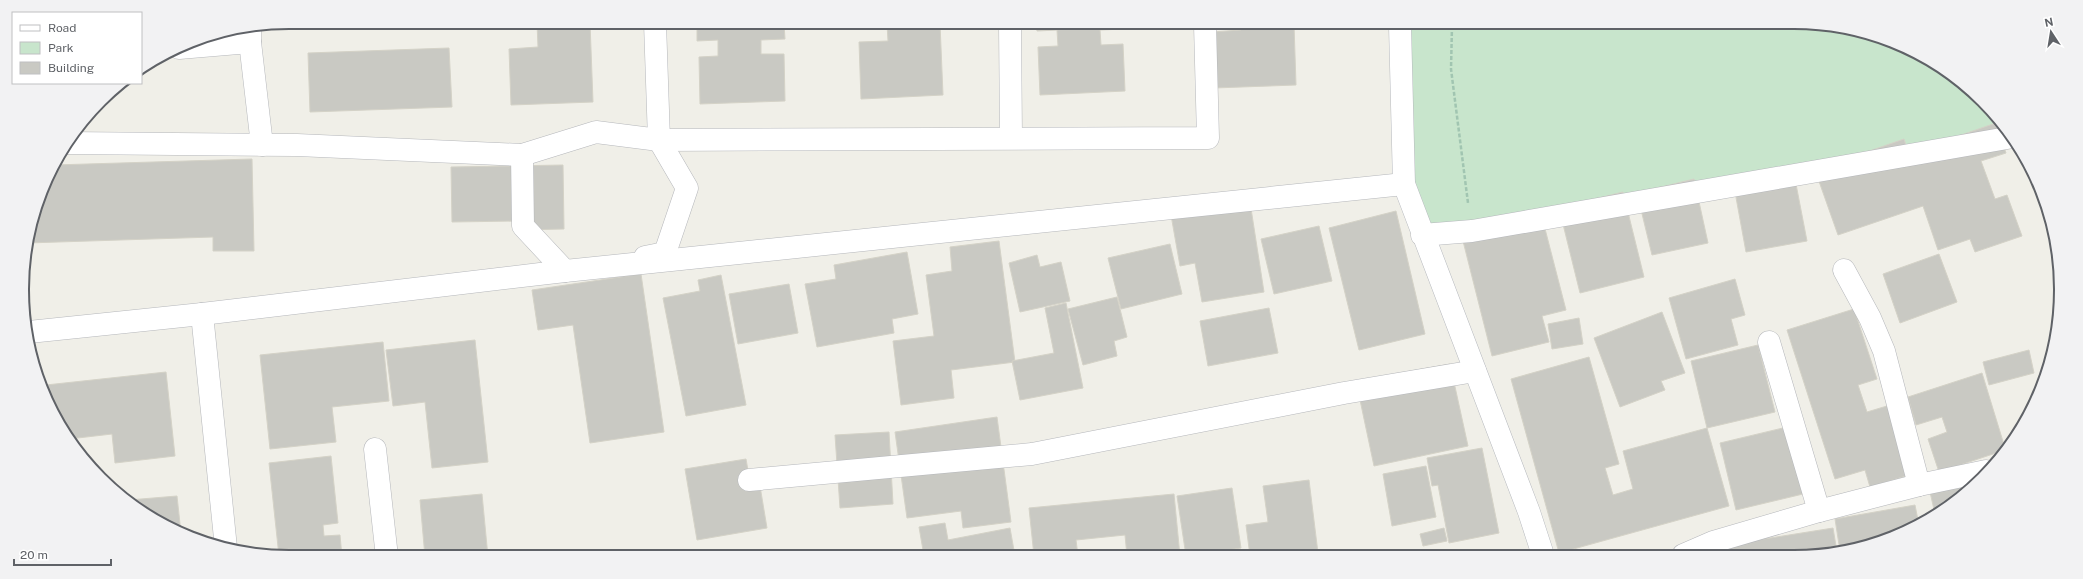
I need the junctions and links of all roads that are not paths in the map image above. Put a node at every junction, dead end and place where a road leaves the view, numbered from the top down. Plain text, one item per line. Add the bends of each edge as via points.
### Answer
1 (655, 29) edge
2 (1010, 29) edge
3 (1205, 29) edge
4 (1400, 29) edge
5 (250, 34) edge
6 (209, 42) edge
7 (1011, 138) junction
8 (2005, 138) edge
9 (659, 140) junction
10 (74, 143) edge
11 (262, 145) junction
12 (522, 155) junction
13 (1404, 184) junction
14 (1422, 236) junction
15 (1844, 270) dead end
16 (565, 271) junction
17 (202, 314) junction
18 (32, 332) edge
19 (1770, 342) dead end
20 (1475, 371) junction
21 (375, 449) dead end
22 (1979, 472) edge
23 (749, 480) dead end
24 (1919, 485) junction
25 (1820, 510) junction
26 (225, 542) edge
27 (386, 550) edge
28 (1541, 550) edge
29 (1695, 550) edge

1 - 9 street
2 - 7 street
3 - 7 street via 1208,138
4 - 13 street
5 - 6 street
5 - 11 street
7 - 9 street
8 - 14 street via 1472,231
9 - 12 street via 596,132
9 - 16 street via 687,188 665,253
10 - 11 street
11 - 12 street
12 - 16 street via 523,226
13 - 14 street
13 - 16 street
14 - 20 street
15 - 24 street via 1870,318 1884,351
16 - 17 street
17 - 18 street
17 - 26 street
19 - 25 street
20 - 23 street via 1344,393 1032,454
20 - 28 street
21 - 27 street
22 - 24 street
24 - 25 street
25 - 29 street via 1713,542

